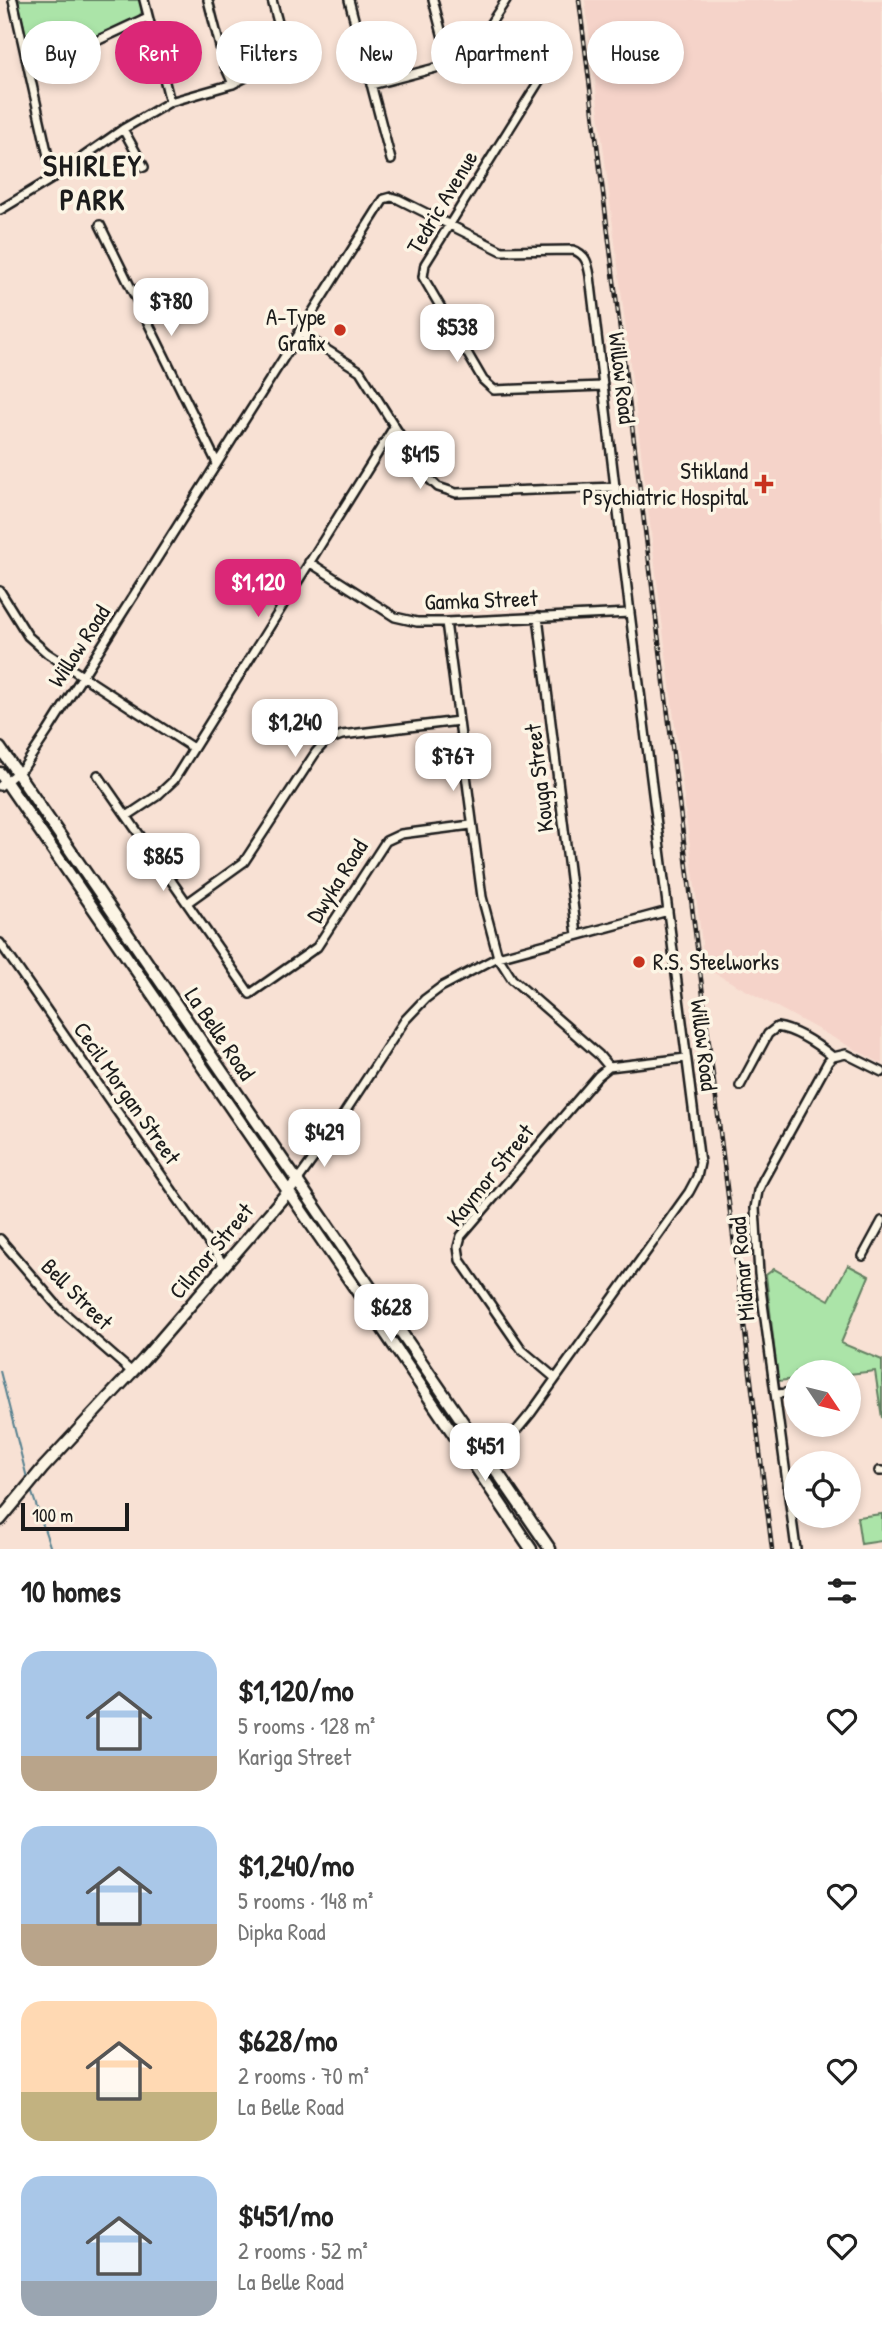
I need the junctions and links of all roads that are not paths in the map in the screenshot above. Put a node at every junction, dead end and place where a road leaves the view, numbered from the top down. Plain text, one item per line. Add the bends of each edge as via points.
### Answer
1 (13, 0) edge
2 (144, 0) edge
3 (208, 0) edge
4 (272, 0) edge
5 (349, 0) edge
6 (433, 0) edge
7 (506, 0) edge
8 (149, 17) junction
9 (278, 21) edge
10 (439, 21) edge
11 (492, 21) edge
12 (216, 31) edge
13 (21, 34) edge
14 (101, 39) edge
15 (431, 69) edge
16 (33, 84) edge
17 (233, 84) edge
18 (537, 84) edge
19 (371, 85) junction
20 (170, 102) junction
21 (123, 129) junction
22 (391, 160) dead end
23 (144, 167) dead end
24 (53, 178) junction
25 (0, 210) edge
26 (100, 225) dead end
27 (449, 225) junction
28 (299, 332) junction
29 (603, 386) junction
30 (394, 427) junction
31 (217, 463) junction
32 (616, 487) junction
33 (309, 562) junction
34 (0, 591) edge
35 (630, 613) junction
36 (538, 617) junction
37 (446, 622) junction
38 (81, 676) junction
39 (459, 721) junction
40 (0, 748) edge
41 (193, 748) junction
42 (17, 774) junction
43 (98, 775) dead end
44 (2, 781) edge
45 (127, 816) junction
46 (471, 825) junction
47 (187, 903) junction
48 (668, 911) junction
49 (577, 935) junction
50 (0, 943) edge
51 (498, 957) junction
52 (833, 1057) junction
53 (686, 1058) junction
54 (609, 1067) junction
55 (882, 1072) edge
56 (740, 1086) dead end
57 (298, 1180) junction
58 (288, 1191) junction
59 (882, 1222) edge
60 (0, 1239) edge
61 (863, 1256) dead end
62 (224, 1265) junction
63 (132, 1372) junction
64 (555, 1378) junction
65 (784, 1393) edge
66 (776, 1394) junction
67 (487, 1459) junction
68 (473, 1465) junction
69 (0, 1520) edge
70 (531, 1549) edge
71 (550, 1549) edge
72 (796, 1549) edge

1 - 13 street
2 - 8 street
3 - 12 street
4 - 9 street
5 - 19 street
6 - 10 street
7 - 11 street
8 - 14 street
8 - 20 street
15 - 19 street
16 - 24 street
17 - 20 street
18 - 27 street, Tedric Avenue
19 - 22 street
20 - 21 street
21 - 23 street
21 - 24 street
24 - 25 street
26 - 31 street
27 - 28 street, Willow Road via 398,199 384,199
27 - 29 street, Willow Road via 502,251 573,250 583,254 589,268
27 - 29 street, Tedric Avenue via 425,264 423,277 485,383 497,391
28 - 30 street via 360,371
28 - 31 street, Willow Road
29 - 32 street, Willow Road
30 - 32 street via 429,480 456,493
30 - 33 street
31 - 38 street, Willow Road
32 - 35 street, Willow Road
33 - 37 street, Gamka Street via 401,619
33 - 41 street
34 - 38 street via 35,643
35 - 36 street, Gamka Street
35 - 48 street, Willow Road
36 - 37 street, Gamka Street
36 - 49 street, Kouga Street
37 - 39 street
38 - 41 street
38 - 42 street, Willow Road
39 - 46 street
39 - 47 street via 342,735 326,741 244,862
40 - 42 main road, La Belle Road
41 - 45 street via 168,788
42 - 44 street, Willow Road
42 - 57 main road, La Belle Road
43 - 45 street
44 - 58 main road, La Belle Road
45 - 47 street
46 - 47 street, Dwyka Road via 401,834 386,841 317,947 250,994
46 - 51 street via 482,897
48 - 49 street, Cilmor Street
48 - 53 street, Willow Road
49 - 51 street, Cilmor Street
50 - 62 street, Cecil Morgan Street
51 - 54 street via 512,979
51 - 57 street, Cilmor Street via 441,987 414,1009
52 - 55 street via 849,1055
52 - 56 street via 814,1043 776,1027
52 - 66 street, Midmar Road via 756,1199 760,1274
53 - 54 street
53 - 64 street, Willow Road via 700,1163 697,1177
54 - 64 street, Kaymor Street via 459,1242 460,1260 522,1350
57 - 58 main road, Cilmor Street
57 - 67 main road, La Belle Road
58 - 62 main road, Cilmor Street
58 - 68 main road, La Belle Road
59 - 61 street
60 - 63 street, Bell Street via 60,1309
62 - 63 main road, Cilmor Street
63 - 69 main road, Cilmor Street
64 - 67 street, Willow Road via 510,1440
65 - 66 street
66 - 72 street, Midmar Road
67 - 68 street, Willow Road
67 - 71 main road, La Belle Road
68 - 70 main road, La Belle Road

